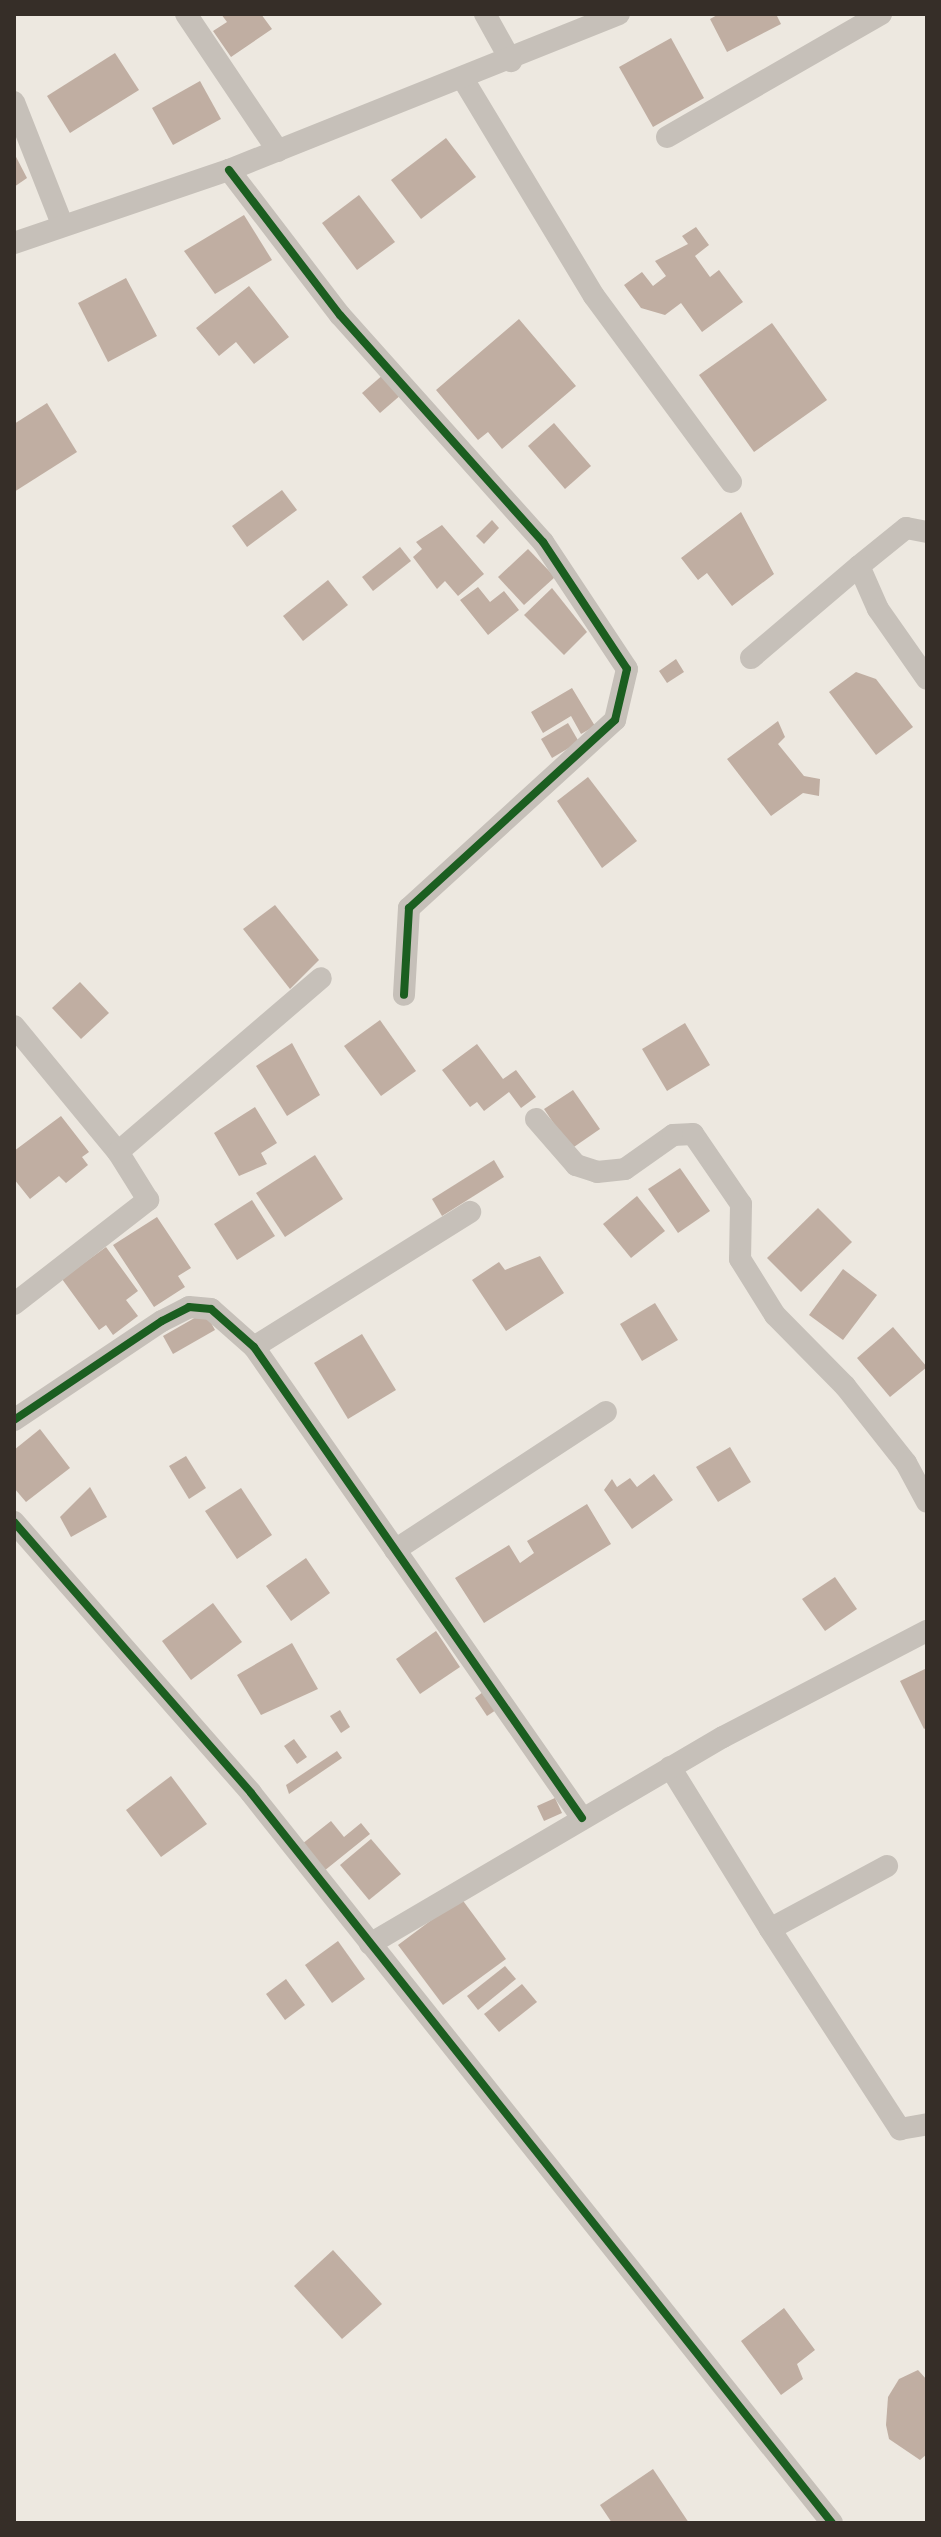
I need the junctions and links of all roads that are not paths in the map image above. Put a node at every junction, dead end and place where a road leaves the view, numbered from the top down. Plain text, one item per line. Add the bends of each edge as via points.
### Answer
1 (186, 14) edge
2 (485, 14) edge
3 (619, 14) edge
4 (881, 14) edge
5 (511, 61) junction
6 (463, 79) junction
7 (14, 102) edge
8 (667, 137) dead end
9 (278, 151) junction
10 (229, 170) junction
11 (62, 224) junction
12 (14, 243) edge
13 (731, 482) dead end
14 (927, 532) edge
15 (859, 566) junction
16 (751, 658) dead end
17 (927, 679) edge
18 (321, 978) dead end
19 (404, 995) dead end
20 (14, 1026) edge
21 (536, 1119) dead end
22 (118, 1152) junction
23 (470, 1212) dead end
24 (14, 1304) edge
25 (254, 1347) junction
26 (606, 1412) dead end
27 (14, 1420) edge
28 (927, 1502) edge
29 (14, 1522) edge
30 (395, 1550) junction
31 (927, 1631) edge
32 (670, 1767) junction
33 (582, 1818) junction
34 (887, 1866) dead end
35 (770, 1929) junction
36 (370, 1944) junction
37 (927, 2124) edge
38 (832, 2523) edge

1 - 9 street
2 - 5 street
3 - 5 street
4 - 8 street
5 - 6 street
6 - 9 street
6 - 13 street via 594,296
7 - 11 street
9 - 10 street
10 - 11 street
10 - 19 street via 340,315 543,542 627,669 615,720 409,908
11 - 12 street
14 - 15 street via 906,528
15 - 16 street
15 - 17 street via 878,609
18 - 22 street
20 - 22 street
21 - 28 street via 576,1165 597,1172 625,1169 673,1135 693,1134 741,1204 740,1259 768,1304 880,1430
22 - 24 street via 148,1200
23 - 25 street
25 - 27 street via 211,1309 189,1307
25 - 30 street
26 - 30 street
29 - 36 street via 251,1793
30 - 33 street
31 - 32 street
32 - 33 street
32 - 35 street
33 - 36 street
34 - 35 street
35 - 37 street via 900,2129
36 - 38 street

